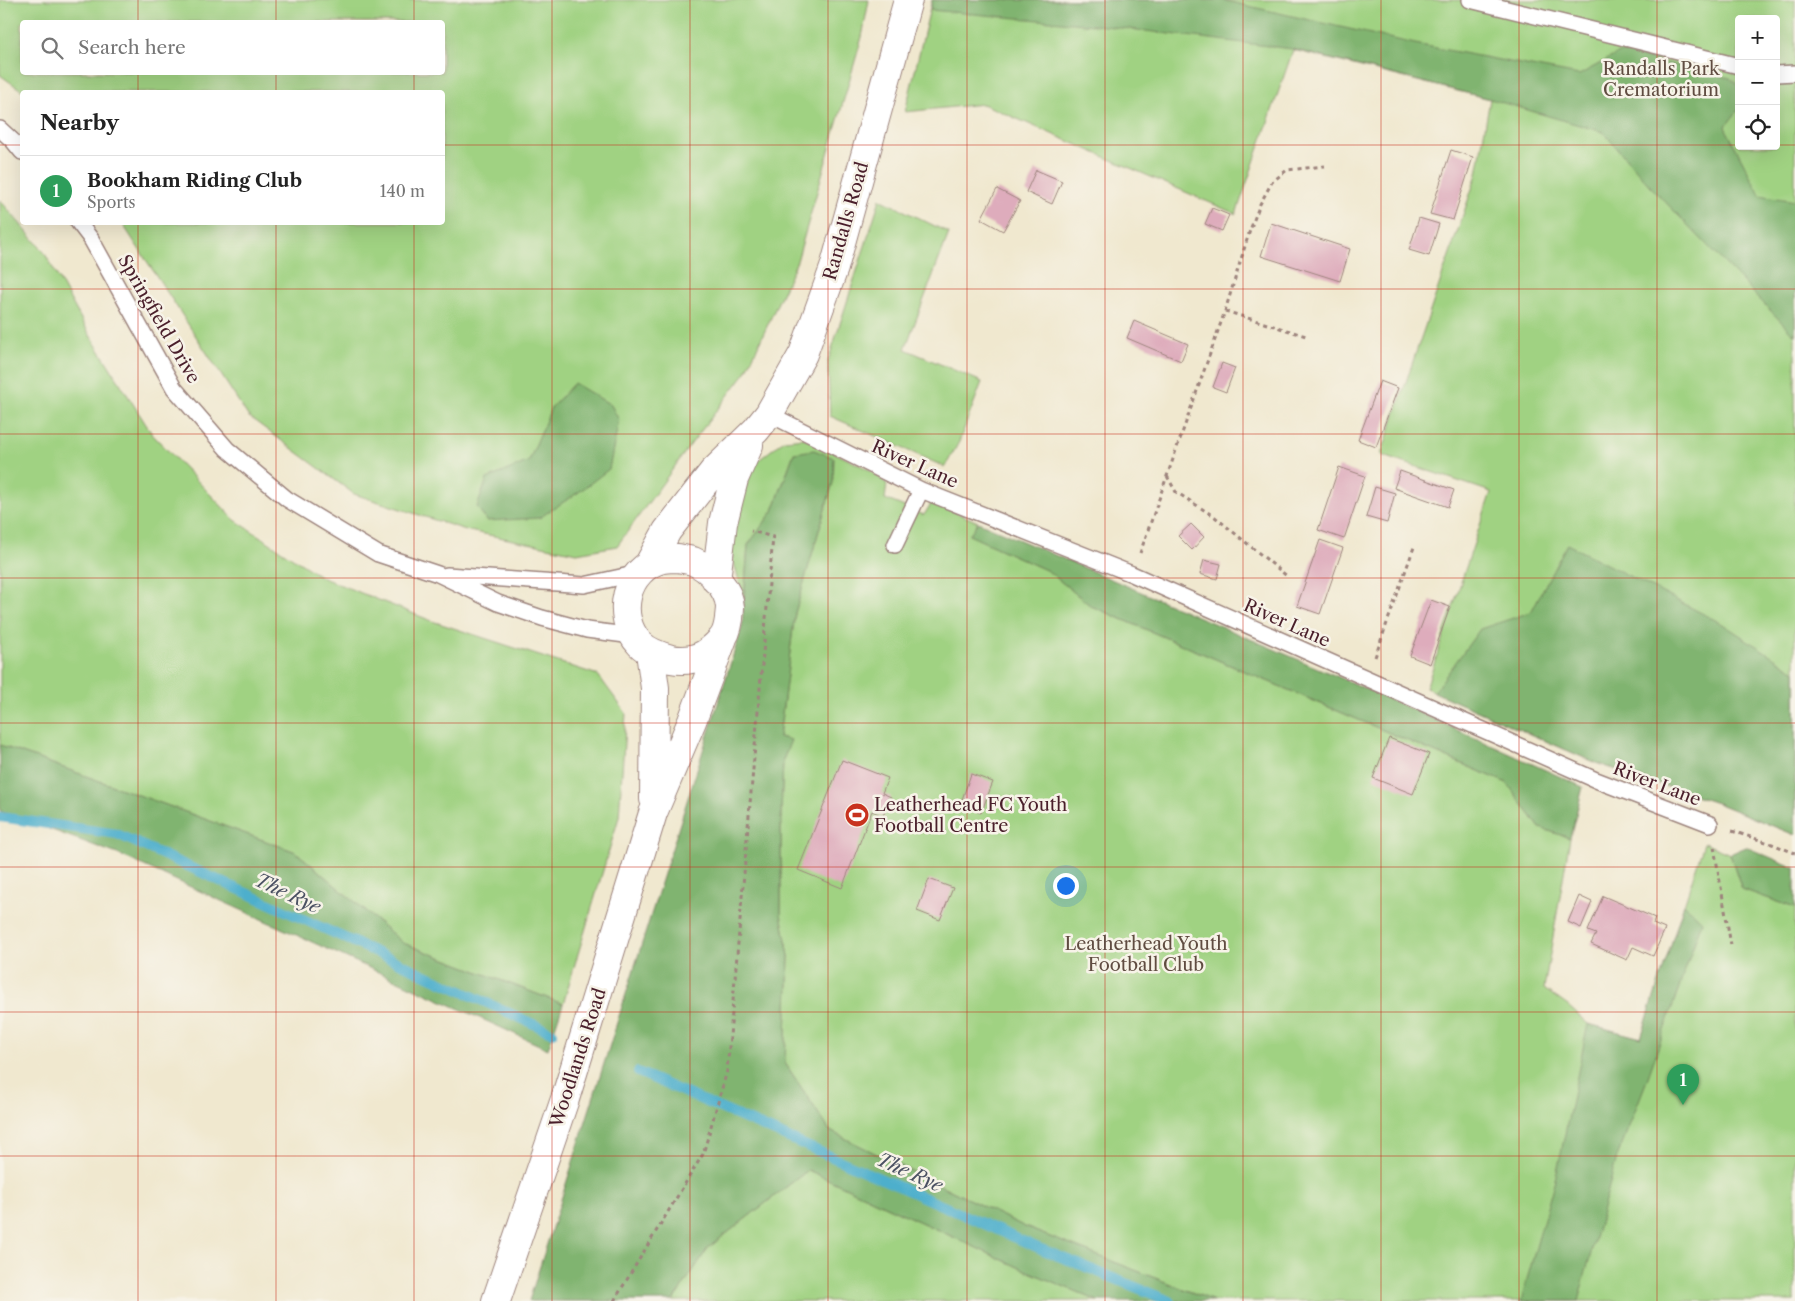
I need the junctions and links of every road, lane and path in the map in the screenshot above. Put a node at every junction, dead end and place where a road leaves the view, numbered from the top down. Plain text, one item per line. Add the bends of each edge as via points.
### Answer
1 (908, 0) edge
2 (1470, 0) edge
3 (1735, 65) edge
4 (1795, 73) edge
5 (1780, 74) edge
6 (0, 129) edge
7 (20, 150) edge
8 (1325, 166) dead end
9 (80, 225) edge
10 (1225, 311) junction
11 (1306, 336) dead end
12 (762, 422) junction
13 (1167, 476) junction
14 (921, 490) junction
15 (723, 522) junction
16 (895, 545) dead end
17 (1414, 547) dead end
18 (644, 568) junction
19 (438, 574) junction
20 (1132, 574) junction
21 (1288, 577) dead end
22 (716, 580) junction
23 (723, 638) junction
24 (642, 644) junction
25 (1367, 679) junction
26 (653, 813) junction
27 (1710, 824) junction
28 (1795, 854) edge
29 (1731, 945) dead end
30 (496, 1301) edge
31 (614, 1301) edge

1 - 12 main road, Randalls Road via 834,268 804,354
2 - 3 lane
4 - 5 lane
6 - 7 lane
8 - 10 path via 1287,170 1272,182 1250,230
9 - 19 lane, Springfield Drive via 174,388 227,449 287,500 378,554
10 - 11 path
10 - 13 path
12 - 14 lane, River Lane
12 - 15 main road via 734,479
12 - 18 main road via 713,472 667,531
13 - 20 path
13 - 21 path via 1176,492 1215,517
14 - 16 lane
14 - 20 lane, River Lane
15 - 22 main road
15 - 31 path via 773,537 727,1071 703,1154
17 - 25 path
18 - 19 lane, Springfield Drive via 584,585
18 - 22 main road via 663,559 678,558 693,561
18 - 24 main road via 629,587 624,603 626,620
19 - 24 lane, Springfield Drive via 542,618
20 - 25 lane, River Lane
22 - 23 main road via 726,592 730,607
23 - 24 main road via 709,652 681,661
23 - 26 main road, Woodlands Road
24 - 26 main road, Woodlands Road via 655,688
25 - 27 lane, River Lane via 1596,780
26 - 30 main road, Woodlands Road via 566,1099
27 - 28 path, River Lane
27 - 29 path

